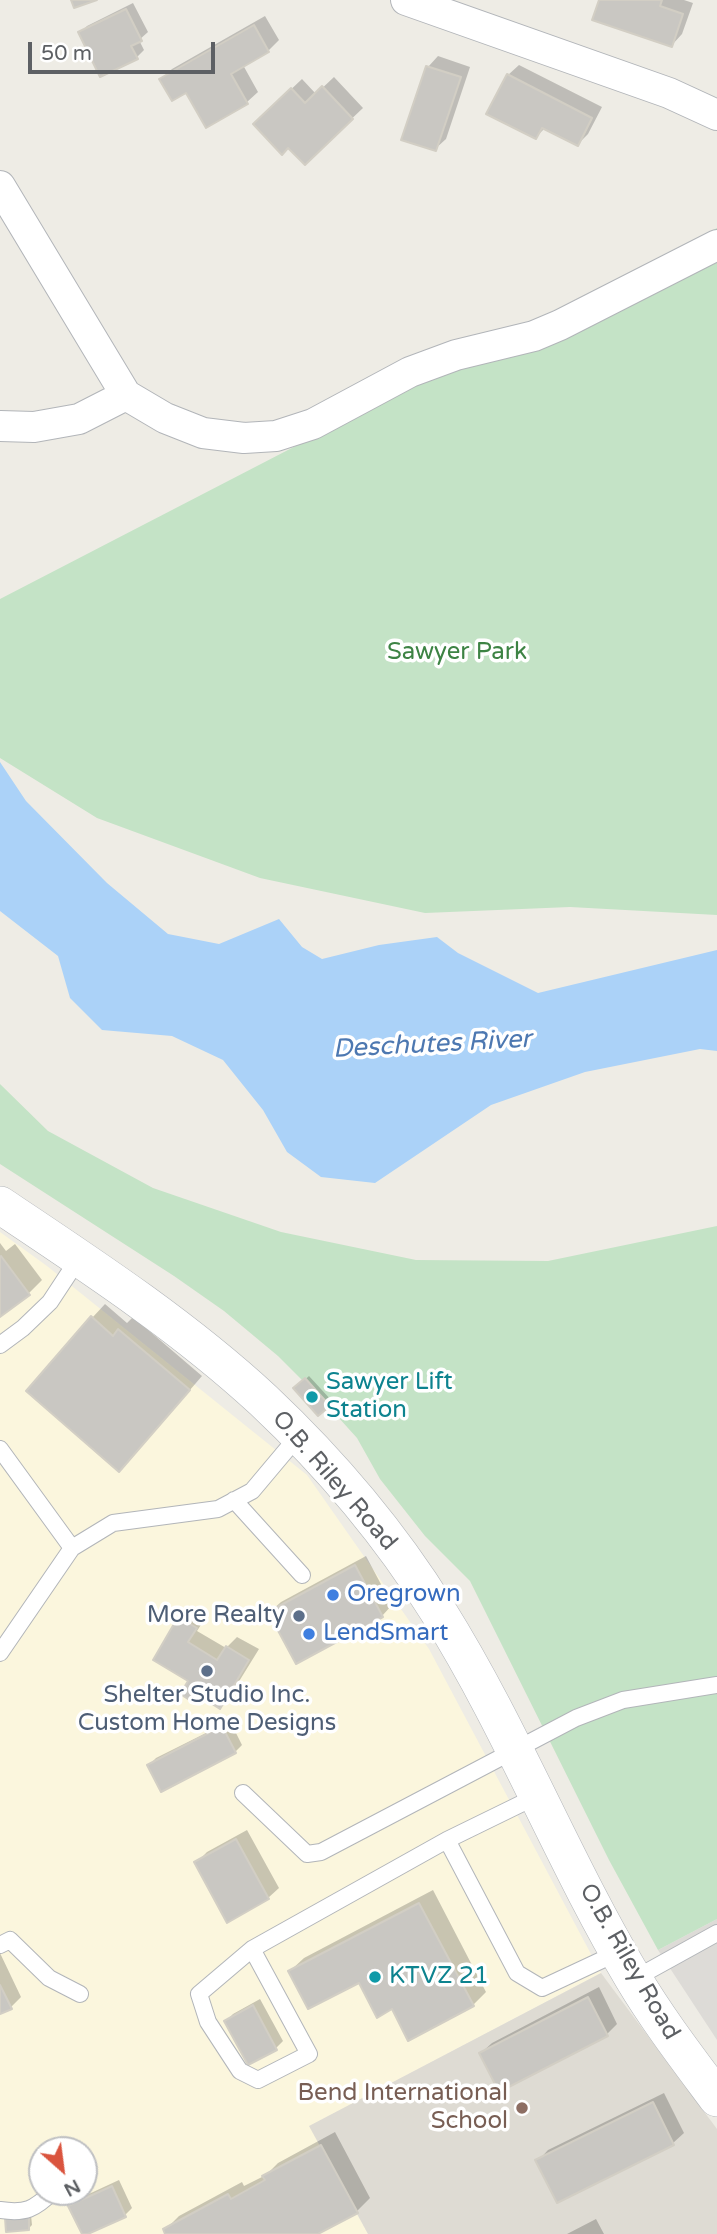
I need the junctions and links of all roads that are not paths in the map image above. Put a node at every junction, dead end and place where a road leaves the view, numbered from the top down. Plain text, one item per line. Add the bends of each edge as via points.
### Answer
1 (406, 0) edge
2 (717, 115) edge
3 (0, 186) edge
4 (717, 245) edge
5 (127, 395) junction
6 (0, 426) edge
7 (0, 1205) edge
8 (79, 1258) junction
9 (0, 1345) edge
10 (299, 1435) junction
11 (0, 1449) edge
12 (234, 1500) junction
13 (72, 1548) junction
14 (302, 1575) dead end
15 (0, 1653) edge
16 (717, 1685) edge
17 (514, 1750) junction
18 (243, 1793) dead end
19 (537, 1796) junction
20 (447, 1840) junction
21 (717, 1933) edge
22 (0, 1945) edge
23 (252, 1949) junction
24 (626, 1966) junction
25 (80, 1994) dead end
26 (717, 2098) edge
27 (36, 2206) edge
28 (0, 2210) edge

1 - 2 street via 670,93
3 - 5 street
4 - 5 street via 560,325 410,372 313,424 276,436 204,433 165,418
5 - 6 street via 79,419 34,427
7 - 8 street, O.B. Riley Road
8 - 9 lane via 51,1302
8 - 10 street, O.B. Riley Road via 214,1359
10 - 12 lane via 252,1491
10 - 17 street, O.B. Riley Road via 350,1491 421,1586 474,1672
11 - 13 lane
12 - 13 lane via 218,1509 113,1523
12 - 14 lane
13 - 15 lane
16 - 17 lane via 623,1700
17 - 18 lane via 321,1852 307,1854
17 - 19 street, O.B. Riley Road
19 - 20 lane
19 - 24 street, O.B. Riley Road
20 - 23 lane
20 - 24 lane via 517,1973 542,1988
21 - 24 lane
22 - 25 lane via 10,1940 49,1978
23 - 23 lane via 309,2054 258,2080 240,2071 208,2022 199,1994
24 - 26 street, O.B. Riley Road
27 - 28 lane via 20,2213

